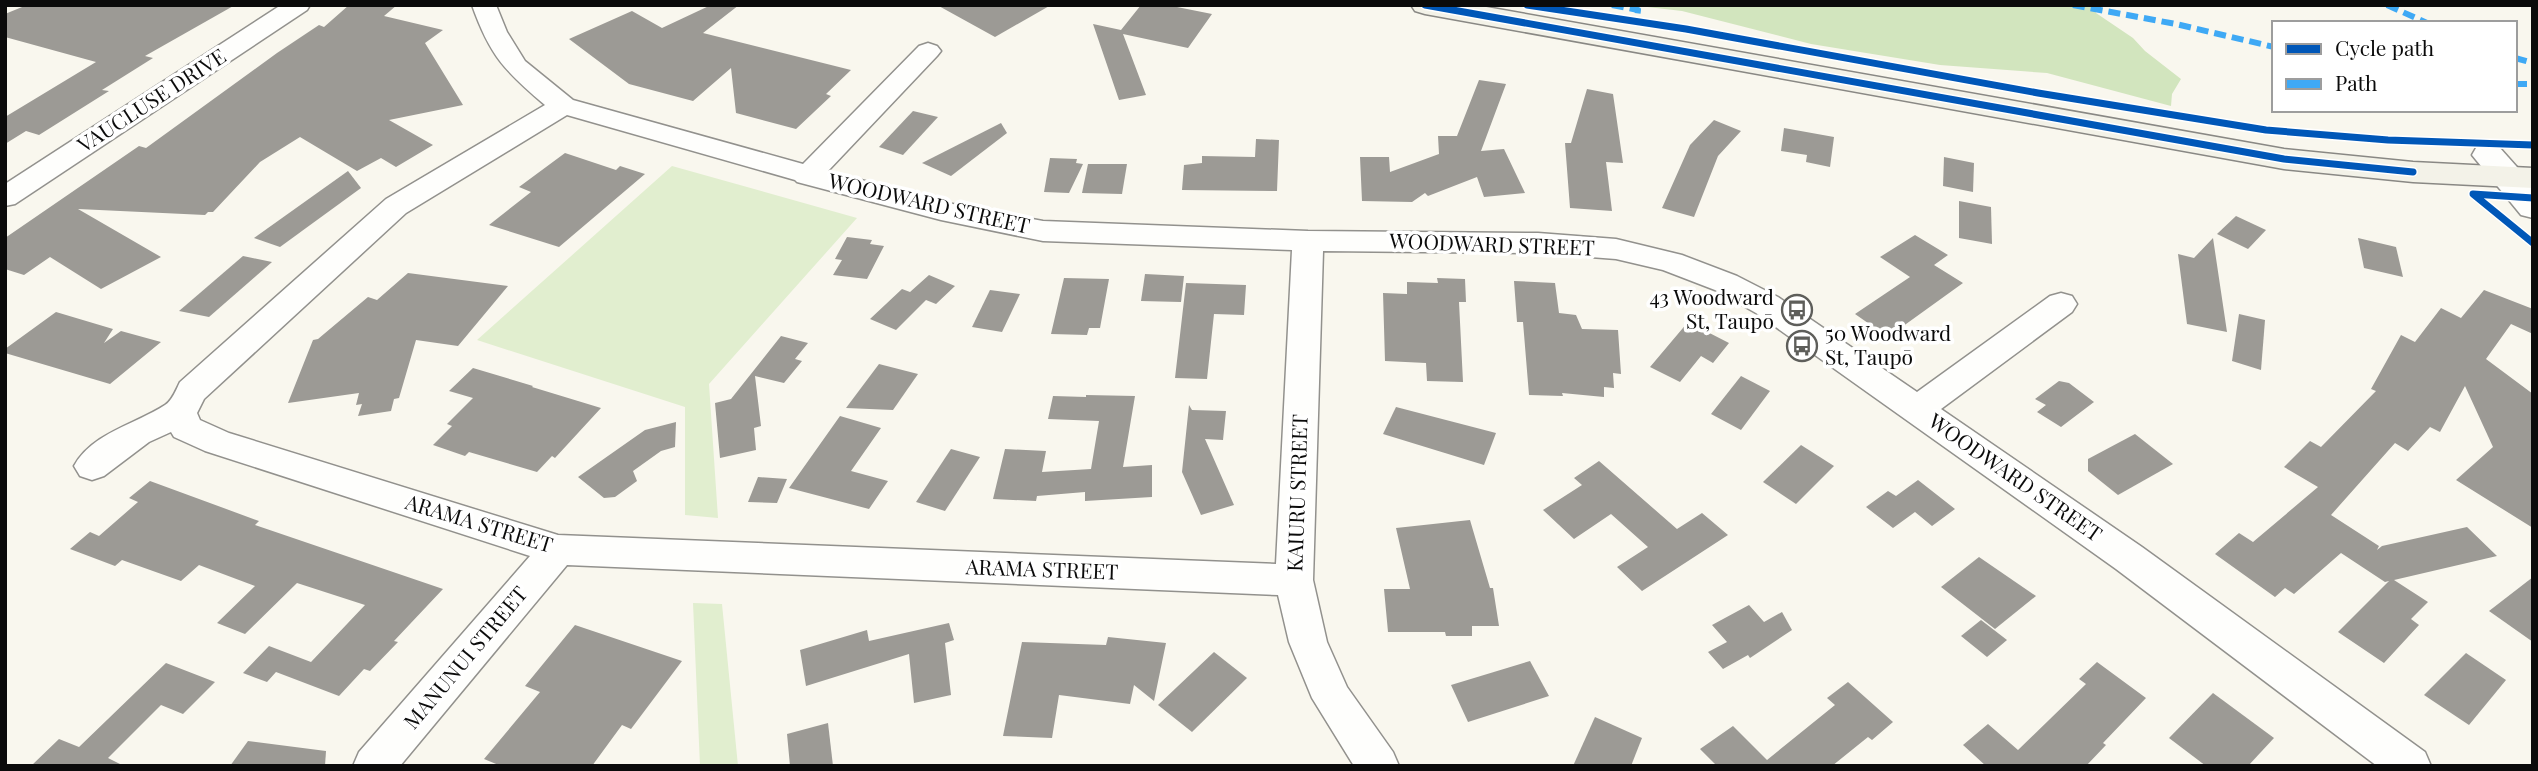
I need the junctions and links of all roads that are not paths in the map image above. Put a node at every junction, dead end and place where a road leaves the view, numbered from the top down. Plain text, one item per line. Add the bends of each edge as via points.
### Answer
1 (298, 5) edge
2 (484, 5) edge
3 (1425, 5) edge
4 (928, 51) dead end
5 (563, 106) junction
6 (2533, 156) edge
7 (2509, 170) edge
8 (807, 176) junction
9 (5, 198) edge
10 (2533, 207) edge
11 (1308, 241) junction
12 (2061, 304) dead end
13 (1918, 409) junction
14 (180, 414) junction
15 (92, 466) dead end
16 (558, 550) junction
17 (1294, 580) junction
18 (374, 766) edge
19 (1378, 766) edge
20 (2410, 766) edge

1 - 9 street, VAUCLUSE DRIVE
2 - 5 street, WOODWARD STREET via 515,66
3 - 7 main road via 2284,159 2413,172
4 - 8 street
5 - 8 street, WOODWARD STREET
5 - 14 street via 396,206 192,391
6 - 7 main road
7 - 10 street
8 - 11 street, WOODWARD STREET via 941,211 1043,231
11 - 13 street, WOODWARD STREET via 1538,243 1616,249 1671,262 1767,305
11 - 17 street, KAIURU STREET
12 - 13 street
13 - 20 street, WOODWARD STREET
14 - 15 street via 137,433
14 - 16 street, ARAMA STREET via 186,428 217,442
16 - 17 street, ARAMA STREET
16 - 18 street, MANUNUI STREET
17 - 19 street, KAIURU STREET via 1308,642 1332,698

